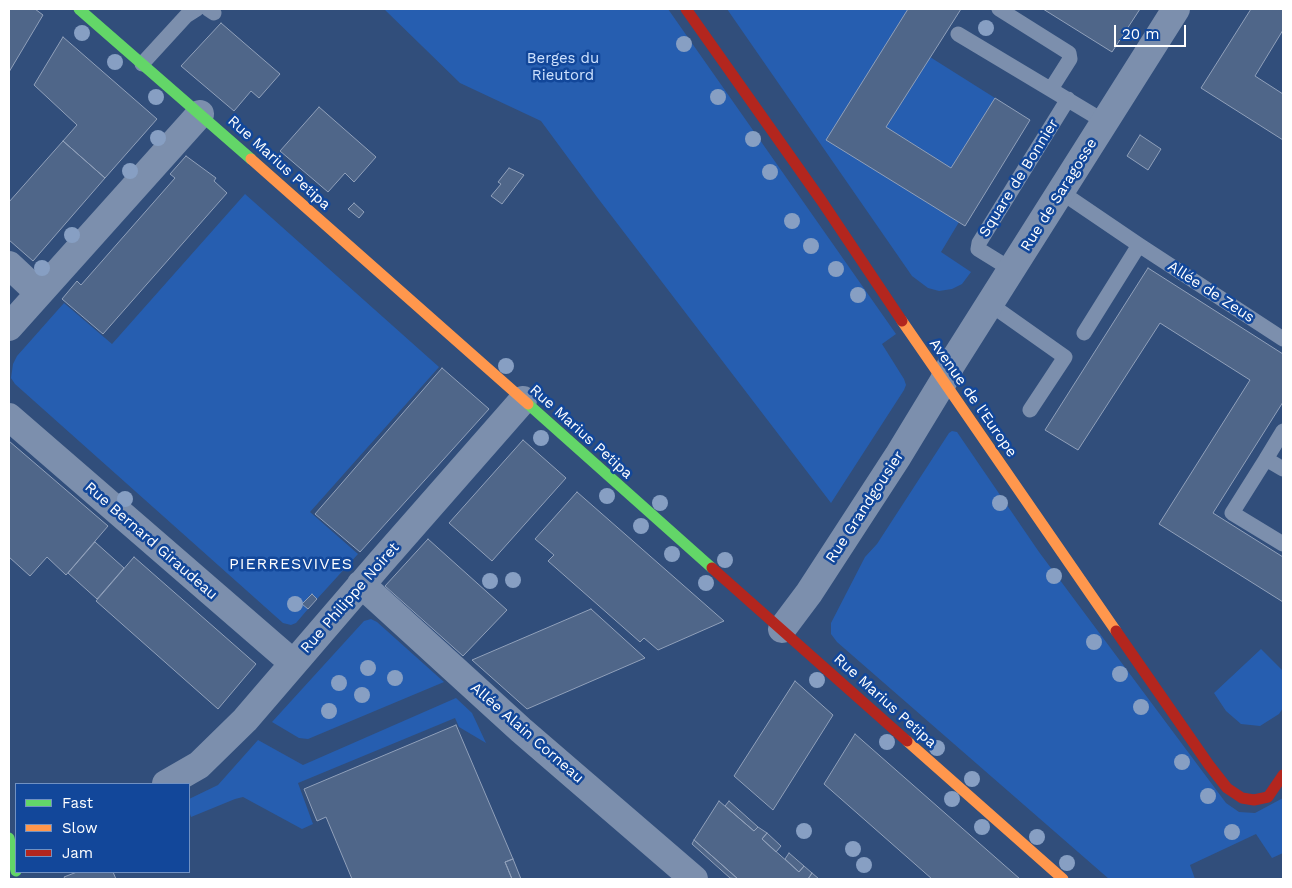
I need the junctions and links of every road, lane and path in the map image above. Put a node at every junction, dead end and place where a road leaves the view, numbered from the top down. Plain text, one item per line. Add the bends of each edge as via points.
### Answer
1 (79, 9) edge
2 (198, 9) edge
3 (686, 9) edge
4 (1000, 9) edge
5 (1176, 9) edge
6 (958, 34) dead end
7 (142, 64) junction
8 (1051, 89) junction
9 (1068, 99) junction
10 (200, 114) junction
11 (1105, 122) junction
12 (1061, 192) junction
13 (1139, 245) junction
14 (9, 265) edge
15 (1012, 270) junction
16 (39, 293) junction
17 (990, 304) junction
18 (9, 328) edge
19 (1084, 333) dead end
20 (1283, 339) edge
21 (943, 382) junction
22 (523, 400) junction
23 (1030, 410) dead end
24 (9, 417) edge
25 (1283, 431) edge
26 (1266, 459) junction
27 (1283, 469) edge
28 (1283, 544) edge
29 (361, 584) junction
30 (782, 629) junction
31 (293, 663) junction
32 (1283, 776) edge
33 (168, 783) edge
34 (9, 838) edge
35 (15, 866) edge
36 (694, 879) edge
37 (1063, 879) edge

1 - 7 street, Rue Marius Petipa
2 - 7 lane via 186,16
3 - 21 street, Avenue de l'Europe via 822,200
4 - 8 lane via 1068,53 1070,59
5 - 11 street, Rue de Saragosse
6 - 8 lane
7 - 10 street, Rue Marius Petipa
8 - 9 lane
9 - 11 lane
9 - 15 lane, Square de Bonnier via 979,243 978,249
10 - 16 street
10 - 22 street, Rue Marius Petipa
11 - 12 street, Rue de Saragosse
12 - 13 lane, Allée de Zeus
12 - 15 street, Rue de Saragosse
13 - 19 lane
13 - 20 lane, Allée de Zeus
14 - 16 street
15 - 17 street, Rue de Saragosse
16 - 18 street
17 - 21 street, Rue de Saragosse
17 - 23 lane via 1065,357
21 - 30 street, Rue Grandgousier via 810,594
21 - 32 street, Avenue de l'Europe via 1227,788 1242,798 1254,800 1268,797
22 - 29 street, Rue Philippe Noiret
22 - 30 street, Rue Marius Petipa
24 - 31 street, Rue Bernard Giraudeau
25 - 26 lane
26 - 27 lane
26 - 28 lane via 1232,513
29 - 31 street, Rue Philippe Noiret
29 - 36 street, Allée Alain Corneau via 521,730
30 - 37 street, Rue Marius Petipa
31 - 33 street, Rue Philippe Noiret via 212,754
34 - 35 street

